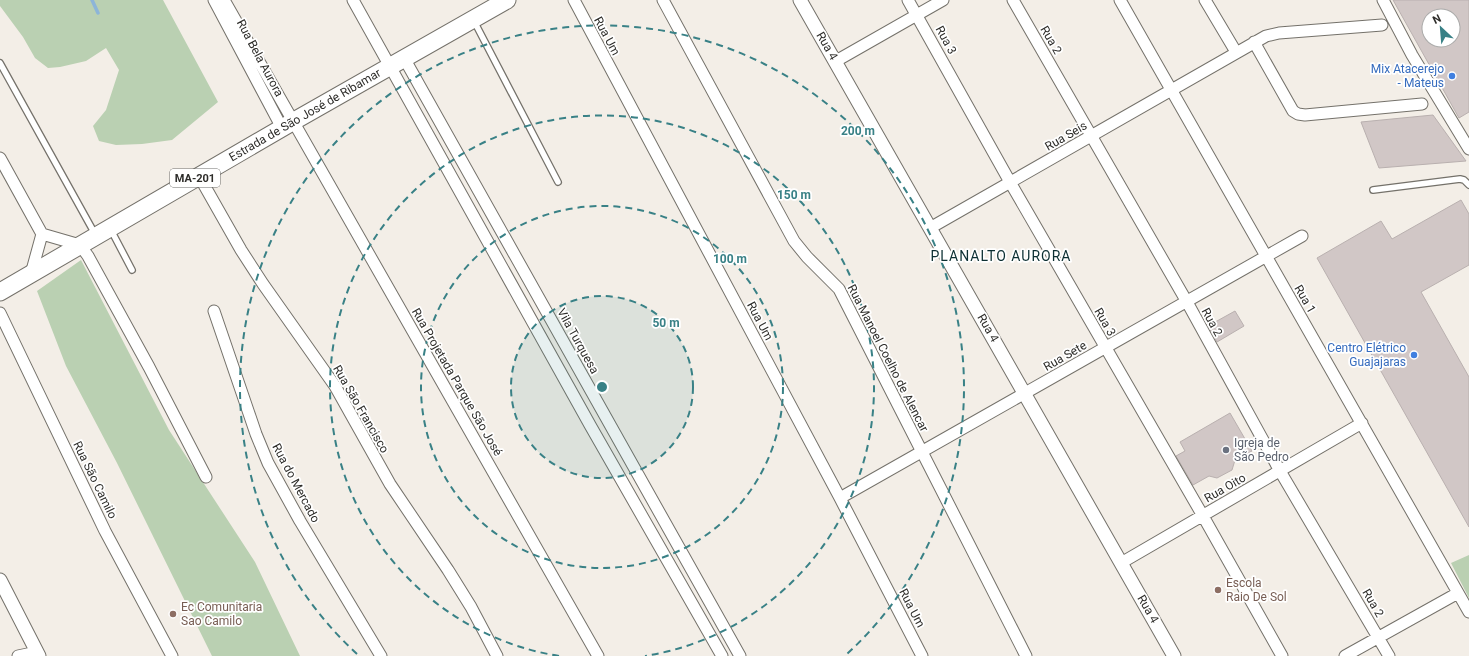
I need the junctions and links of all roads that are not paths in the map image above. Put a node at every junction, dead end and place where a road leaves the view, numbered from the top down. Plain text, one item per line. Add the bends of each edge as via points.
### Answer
1 (214, 0) edge
2 (224, 0) edge
3 (353, 0) edge
4 (507, 0) edge
5 (574, 0) edge
6 (663, 0) edge
7 (800, 0) edge
8 (908, 0) edge
9 (944, 0) edge
10 (1013, 0) edge
11 (1120, 0) edge
12 (1205, 0) edge
13 (1383, 0) edge
14 (917, 15) junction
15 (473, 19) junction
16 (1382, 25) dead end
17 (1254, 42) junction
18 (1236, 52) junction
19 (836, 61) junction
20 (0, 62) edge
21 (397, 62) junction
22 (1171, 91) junction
23 (1422, 104) dead end
24 (288, 125) junction
25 (1091, 137) junction
26 (1469, 149) edge
27 (0, 158) edge
28 (199, 176) junction
29 (558, 182) dead end
30 (1010, 182) junction
31 (1469, 185) edge
32 (1373, 190) dead end
33 (930, 228) junction
34 (41, 232) junction
35 (103, 232) junction
36 (1302, 236) dead end
37 (508, 241) junction
38 (80, 245) junction
39 (492, 250) junction
40 (1266, 257) junction
41 (132, 270) dead end
42 (31, 274) junction
43 (0, 292) edge
44 (1187, 302) junction
45 (214, 310) dead end
46 (0, 312) edge
47 (1105, 348) junction
48 (1025, 393) junction
49 (604, 416) junction
50 (1362, 423) junction
51 (590, 424) junction
52 (922, 452) junction
53 (1280, 471) junction
54 (206, 477) dead end
55 (840, 498) junction
56 (1203, 516) junction
57 (1121, 563) junction
58 (0, 580) edge
59 (703, 591) junction
60 (1458, 593) junction
61 (690, 599) junction
62 (1469, 612) edge
63 (1378, 637) junction
64 (38, 654) edge
65 (18, 656) edge
66 (172, 656) edge
67 (381, 656) edge
68 (497, 656) edge
69 (598, 656) edge
70 (722, 656) edge
71 (740, 656) edge
72 (922, 656) edge
73 (1026, 656) edge
74 (1174, 656) edge
75 (1282, 656) edge
76 (1345, 656) edge
77 (1389, 656) edge

1 - 24 street, Rua Bela Aurora
2 - 24 street, Rua Bela Aurora
3 - 21 street
4 - 15 main road, Estrada de São José de Ribamar / MA-201
5 - 55 street, Rua Um
6 - 52 street, Rua Manoel Coelho de Alencar via 794,241 839,290
7 - 19 street, Rua 4
8 - 14 street, Rua 3
9 - 14 street
10 - 25 street, Rua 2
11 - 22 street, Rua 1
12 - 18 street
13 - 26 street via 1412,55
14 - 19 street
14 - 30 street, Rua 3
15 - 21 main road, Estrada de São José de Ribamar / MA-201
15 - 29 lane
16 - 17 street, Rua Seis via 1279,32
17 - 18 street, Rua Seis
17 - 23 street via 1293,111 1298,114
18 - 22 street, Rua Seis
19 - 33 street, Rua 4
20 - 35 lane
21 - 24 main road, Estrada de São José de Ribamar / MA-201
21 - 37 street, Vila Turquesa
21 - 39 street
22 - 25 street, Rua Seis
22 - 40 street, Rua 1
24 - 28 main road, Estrada de São José de Ribamar / MA-201
24 - 69 street, Rua Projetada Parque São José
25 - 30 street, Rua Seis
25 - 44 street, Rua 2
27 - 34 street
28 - 35 main road, Estrada de São José de Ribamar / MA-201
28 - 68 street, Rua São Francisco via 263,284 335,386 390,484 448,570
30 - 33 street, Rua Seis
30 - 47 street, Rua 3
31 - 32 lane via 1460,179
33 - 48 street, Rua 4
34 - 38 street
34 - 42 street
35 - 38 main road, Estrada de São José de Ribamar / MA-201
35 - 41 lane
36 - 40 street, Rua Sete
37 - 39 street
37 - 49 street, Vila Turquesa
38 - 42 main road, Estrada de São José de Ribamar / MA-201
38 - 54 street via 149,367
39 - 51 street
40 - 44 street, Rua Sete
40 - 50 street, Rua 1
42 - 43 main road, Estrada de São José de Ribamar / MA-201
44 - 47 street, Rua Sete
44 - 53 street, Rua 2
45 - 67 street, Rua do Mercado via 268,463
46 - 66 street, Rua São Camilo via 105,531
47 - 48 street, Rua Sete
47 - 56 street, Rua 3
48 - 52 street, Rua Sete
48 - 57 street, Rua 4
49 - 51 street
49 - 59 street, Vila Turquesa
50 - 53 street, Rua Oito
50 - 60 street, Rua 1
51 - 61 street
52 - 55 street, Rua Sete
52 - 73 street, Rua Manoel Coelho de Alencar
53 - 56 street, Rua Oito
53 - 63 street, Rua 2
55 - 72 street, Rua Um
56 - 57 street, Rua Oito
56 - 75 street, Rua 3
57 - 74 street, Rua 4
58 - 64 street
59 - 61 street
59 - 71 street, Vila Turquesa
60 - 62 street, Rua 1
60 - 63 street
61 - 70 street
63 - 76 street
63 - 77 street, Rua 2
64 - 65 street

